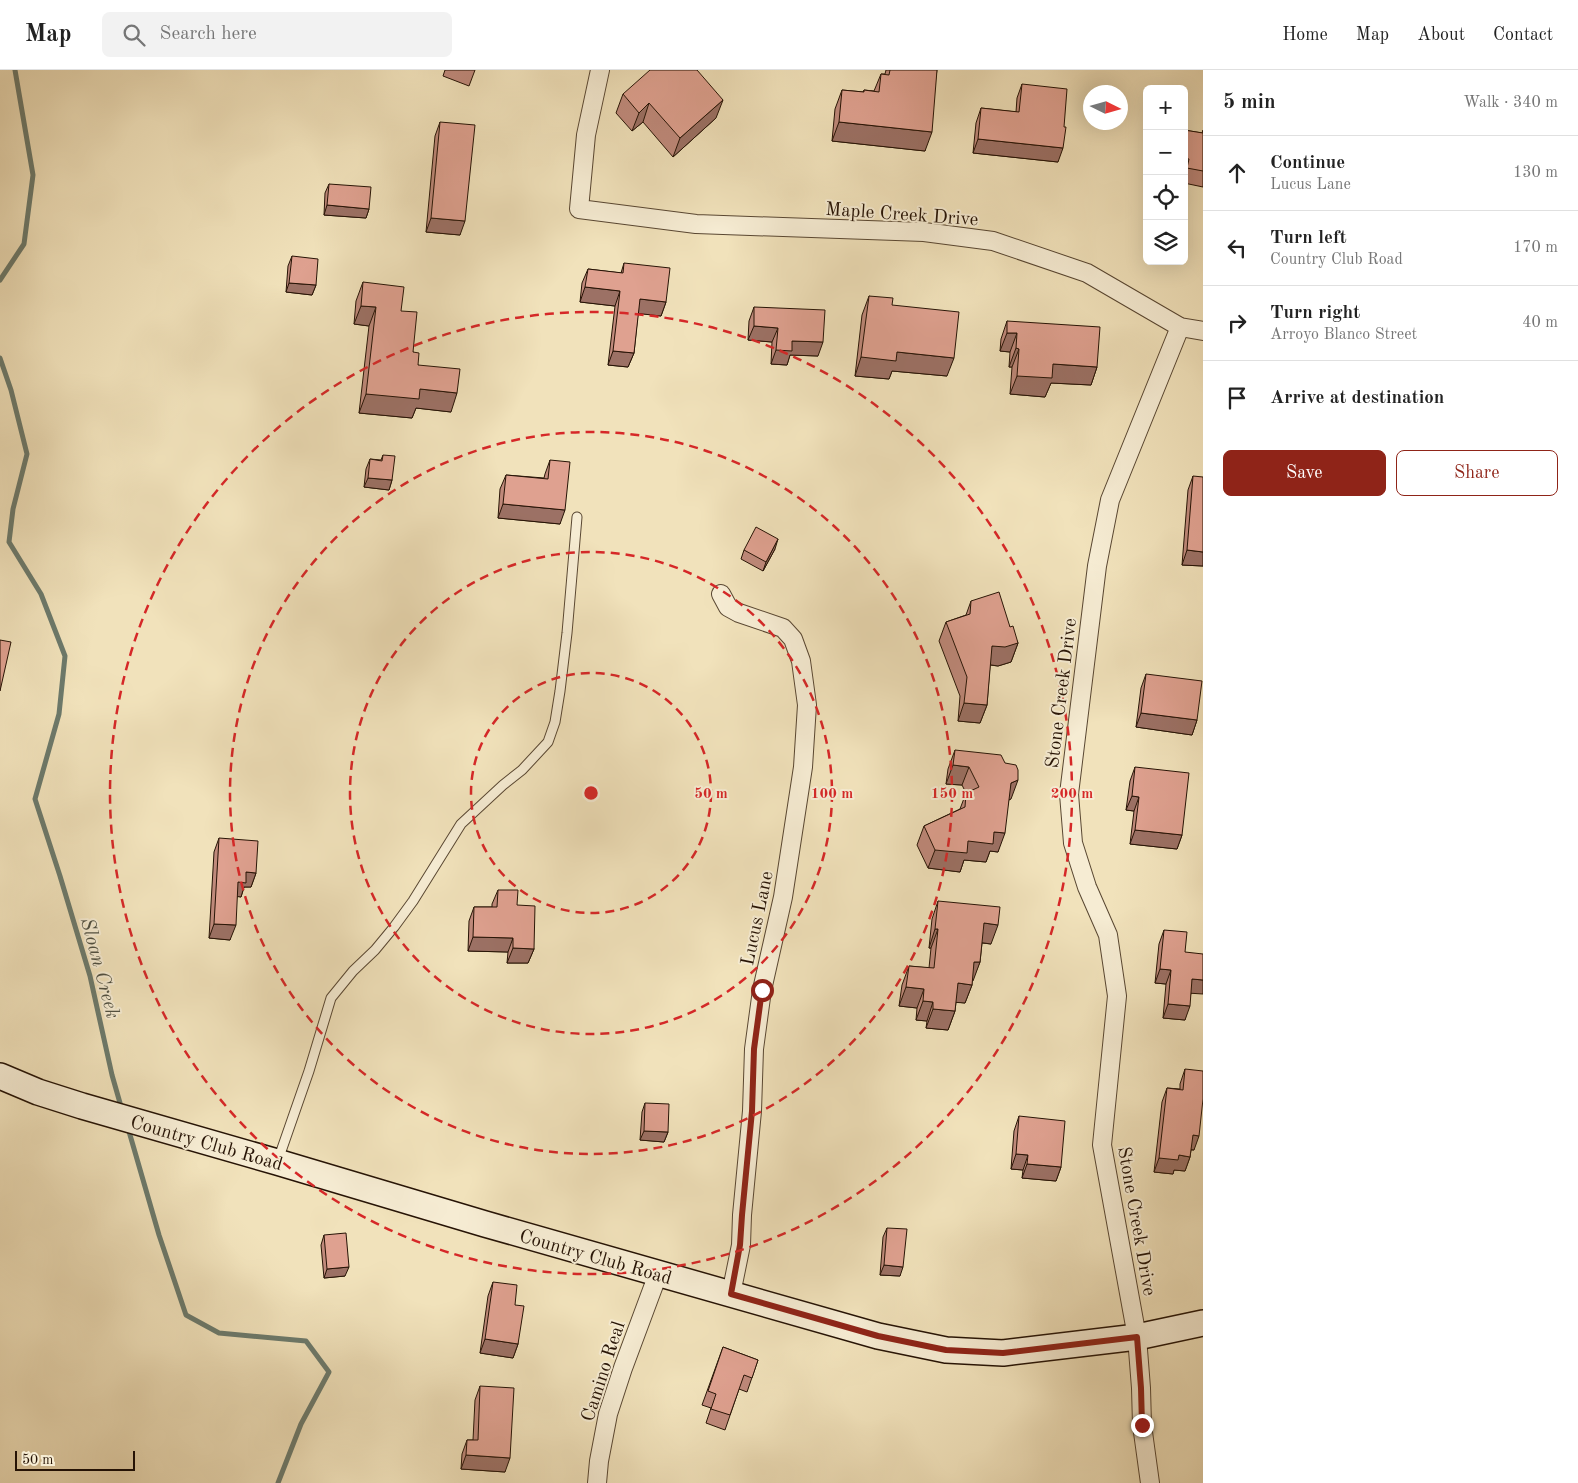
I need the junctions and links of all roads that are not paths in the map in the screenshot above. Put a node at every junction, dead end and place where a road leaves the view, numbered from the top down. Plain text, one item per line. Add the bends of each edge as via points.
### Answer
1 (600, 70) edge
2 (1180, 327) junction
3 (1203, 332) edge
4 (577, 517) dead end
5 (721, 594) dead end
6 (0, 1076) edge
7 (277, 1162) junction
8 (658, 1274) junction
9 (731, 1294) junction
10 (1203, 1323) edge
11 (1137, 1337) junction
12 (597, 1483) edge
13 (1150, 1483) edge

1 - 2 street, Maple Creek Drive via 586,135 579,209 696,224 924,232 993,241 1087,273
2 - 3 street, Maple Creek Drive
2 - 11 street, Stone Creek Drive via 1110,500 1097,566 1069,794 1073,842 1108,935 1117,996 1102,1145
4 - 7 lane via 560,691 548,742 522,770 461,824 394,928 331,998
5 - 9 street, Lucus Lane via 728,607 783,628 793,639 801,660 807,705 803,767 783,898 762,990 754,1049 740,1245
6 - 7 main road, Country Club Road via 82,1106
7 - 8 main road, Country Club Road
8 - 9 main road, Country Club Road
8 - 12 street, Camino Real via 608,1414
9 - 11 main road, Country Club Road via 878,1336 946,1350 1003,1353
10 - 11 main road, Country Club Road
11 - 13 street, Stone Creek Drive via 1142,1425

